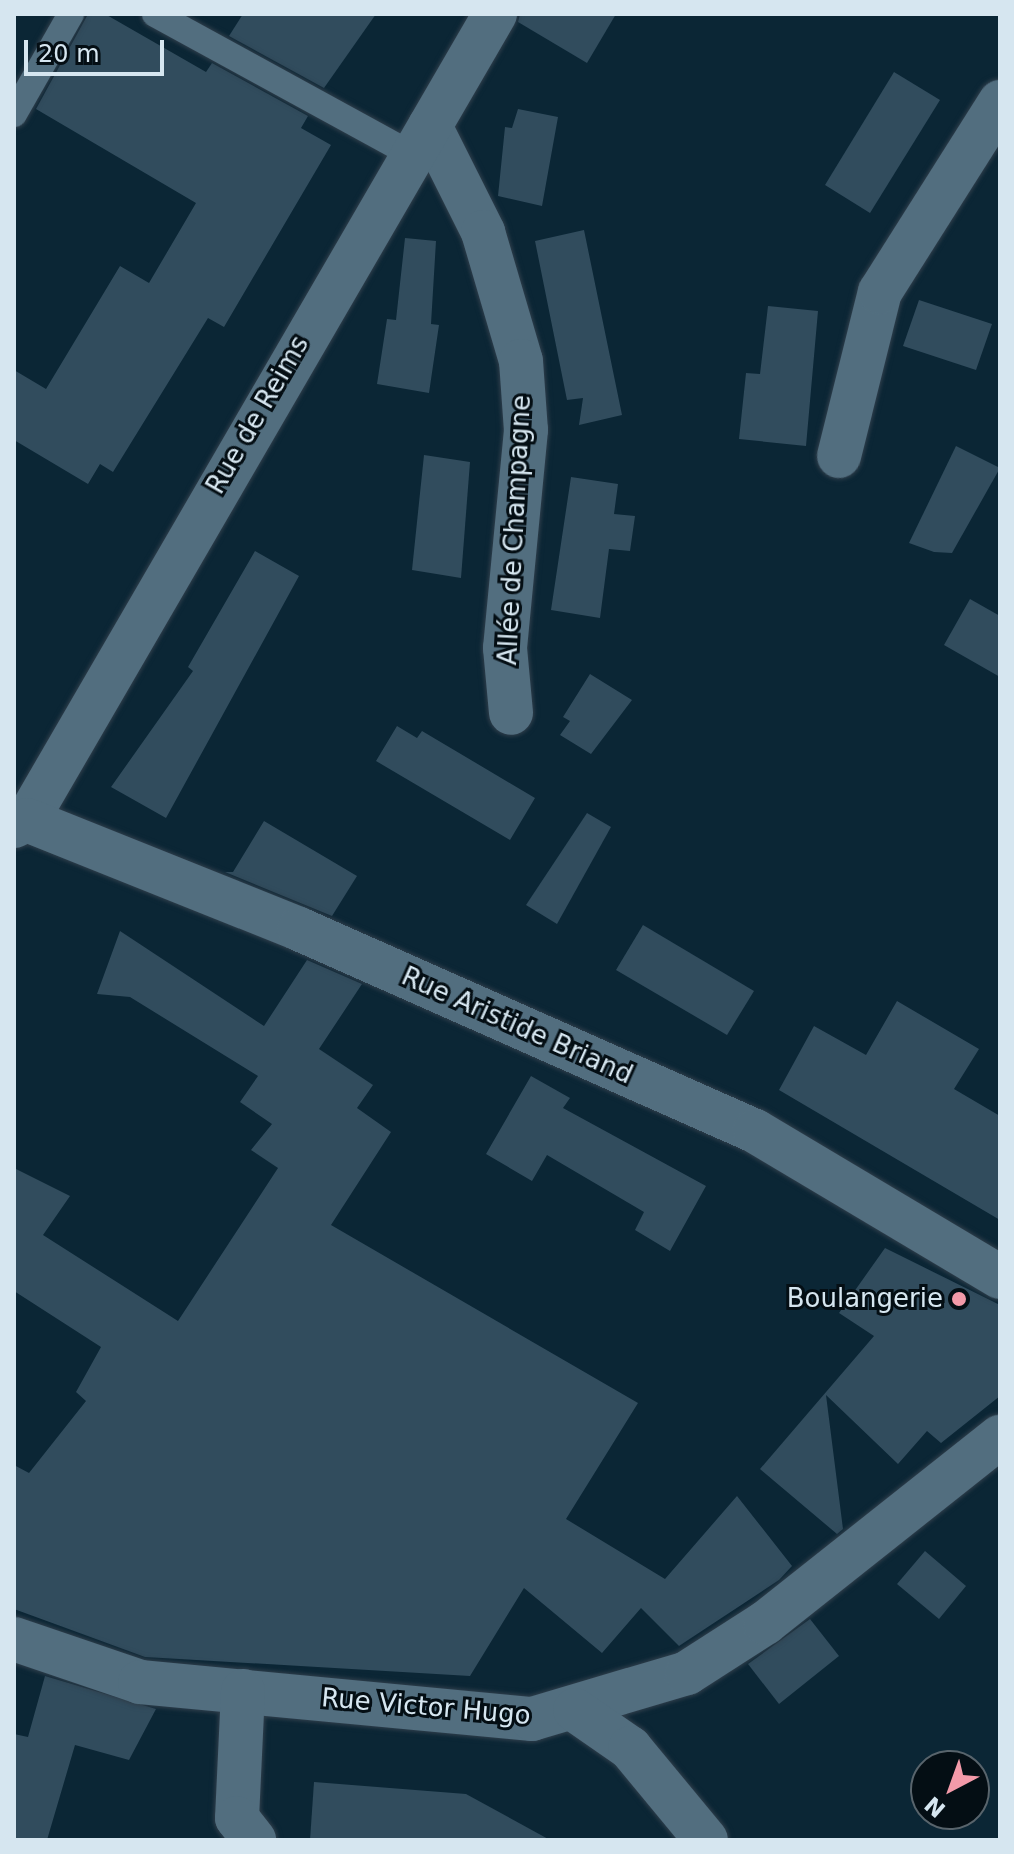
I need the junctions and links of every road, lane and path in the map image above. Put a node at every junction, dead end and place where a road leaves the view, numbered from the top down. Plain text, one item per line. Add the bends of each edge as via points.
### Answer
1 (71, 14) edge
2 (155, 14) edge
3 (495, 14) edge
4 (1000, 102) edge
5 (14, 114) edge
6 (420, 140) junction
7 (839, 456) dead end
8 (511, 713) dead end
9 (21, 823) edge
10 (1000, 1277) edge
11 (1000, 1437) edge
12 (14, 1639) edge
13 (243, 1691) junction
14 (575, 1710) junction
15 (254, 1840) edge
16 (706, 1840) edge

1 - 5 lane
2 - 6 lane
3 - 6 street, Rue de Reims
4 - 7 street via 880,292
6 - 8 street, Allée de Champagne via 483,232 521,361 526,430 505,648
6 - 9 street, Rue de Reims
9 - 10 street, Rue Aristide Briand via 299,929 755,1131
11 - 14 street, Rue Victor Hugo via 765,1623 687,1673
12 - 13 street, Rue Victor Hugo via 140,1682
13 - 14 street, Rue Victor Hugo via 532,1719
13 - 15 street via 237,1818
14 - 16 street via 630,1748

